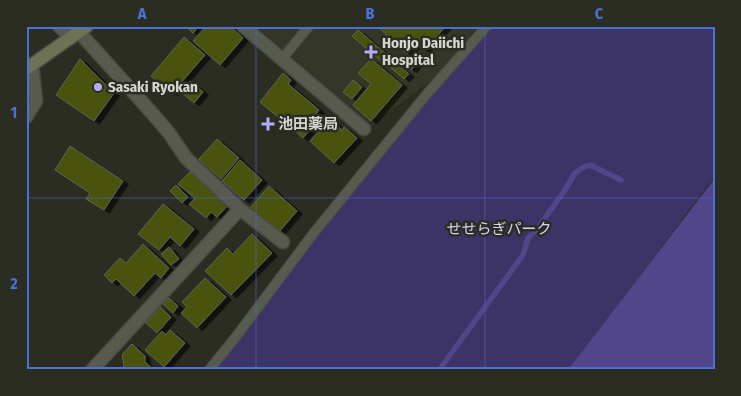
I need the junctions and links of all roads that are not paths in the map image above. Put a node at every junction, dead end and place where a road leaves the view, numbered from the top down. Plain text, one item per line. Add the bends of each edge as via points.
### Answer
1 (59, 26) edge
2 (243, 26) edge
3 (309, 26) edge
4 (487, 26) edge
5 (79, 32) edge
6 (282, 59) junction
7 (29, 67) edge
8 (26, 117) edge
9 (364, 128) dead end
10 (240, 209) junction
11 (283, 242) dead end
12 (92, 370) edge
13 (208, 370) edge

1 - 5 street
2 - 6 street
3 - 6 lane
4 - 13 lane via 429,91
5 - 7 street
5 - 10 street via 169,133 186,158
6 - 9 street
7 - 8 street via 36,101
10 - 11 street
10 - 12 street

